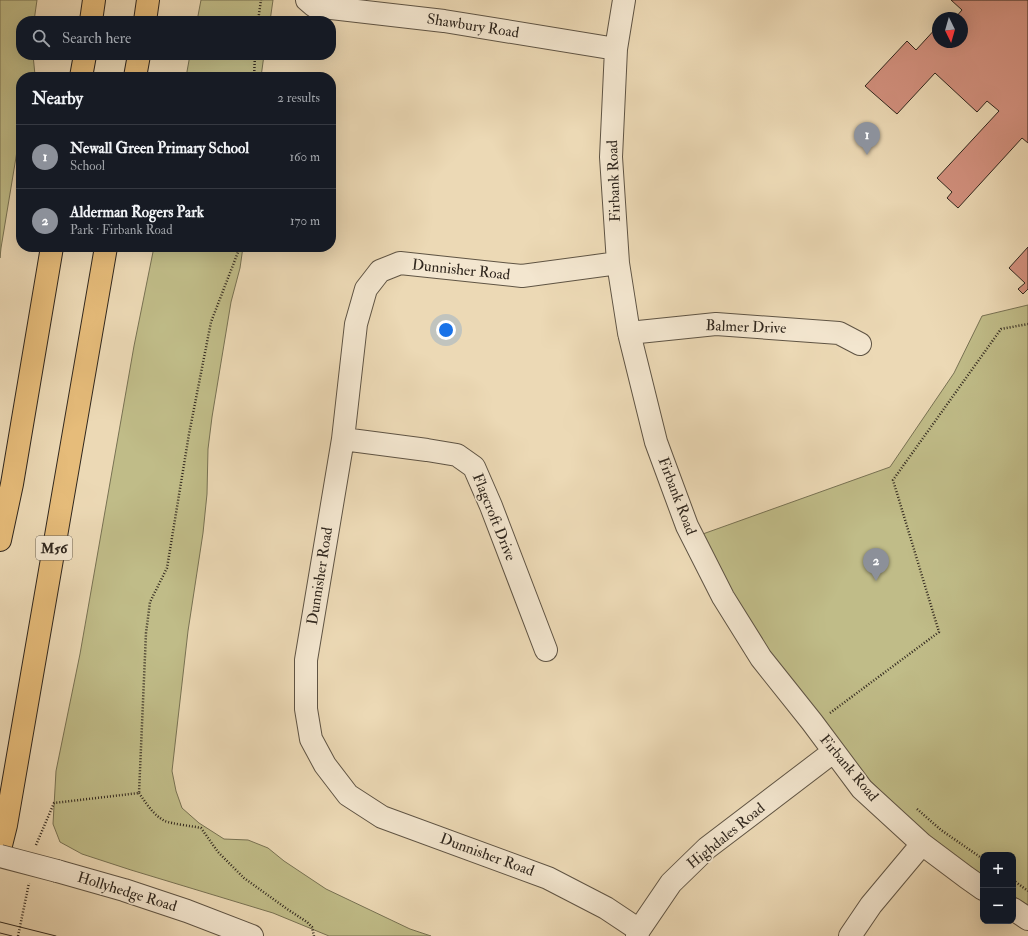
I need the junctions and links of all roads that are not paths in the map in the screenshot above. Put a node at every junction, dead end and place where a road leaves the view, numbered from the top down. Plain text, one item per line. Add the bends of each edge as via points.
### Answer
1 (94, 0) edge
2 (148, 0) edge
3 (307, 0) edge
4 (624, 0) edge
5 (92, 16) edge
6 (146, 16) edge
7 (616, 49) junction
8 (84, 60) edge
9 (138, 60) edge
10 (82, 72) edge
11 (136, 72) edge
12 (51, 252) edge
13 (105, 252) edge
14 (618, 263) junction
15 (629, 333) junction
16 (860, 344) dead end
17 (343, 439) junction
18 (0, 540) edge
19 (546, 650) dead end
20 (833, 752) junction
21 (922, 844) junction
22 (0, 849) edge
23 (0, 856) edge
24 (981, 888) edge
25 (1016, 911) edge
26 (1028, 919) edge
27 (638, 933) edge
28 (252, 936) edge
29 (850, 936) edge

1 - 5 highway
2 - 6 highway
3 - 7 street, Shawbury Road via 314,6 444,21
4 - 7 street, Firbank Road
7 - 14 street, Firbank Road via 611,157
8 - 10 highway
9 - 11 highway
12 - 18 highway via 12,484
13 - 22 highway, M56
14 - 15 street, Firbank Road
14 - 17 street, Dunnisher Road via 522,276 400,263 380,271 366,289 356,324
15 - 16 street, Balmer Drive via 716,324 839,333
15 - 20 street, Firbank Road via 656,442 687,526 723,597 761,658 821,718
17 - 19 street, Flagcroft Drive via 457,455 474,467
17 - 27 street, Dunnisher Road via 306,660 306,709 311,739 325,765 348,795 382,817 548,878 606,908
20 - 21 street, Firbank Road via 862,789
20 - 27 street, Highdales Road via 707,848 671,883
21 - 24 street, Firbank Road
21 - 29 street via 871,905
23 - 28 street, Hollyhedge Road, bridge via 124,890
25 - 26 street

